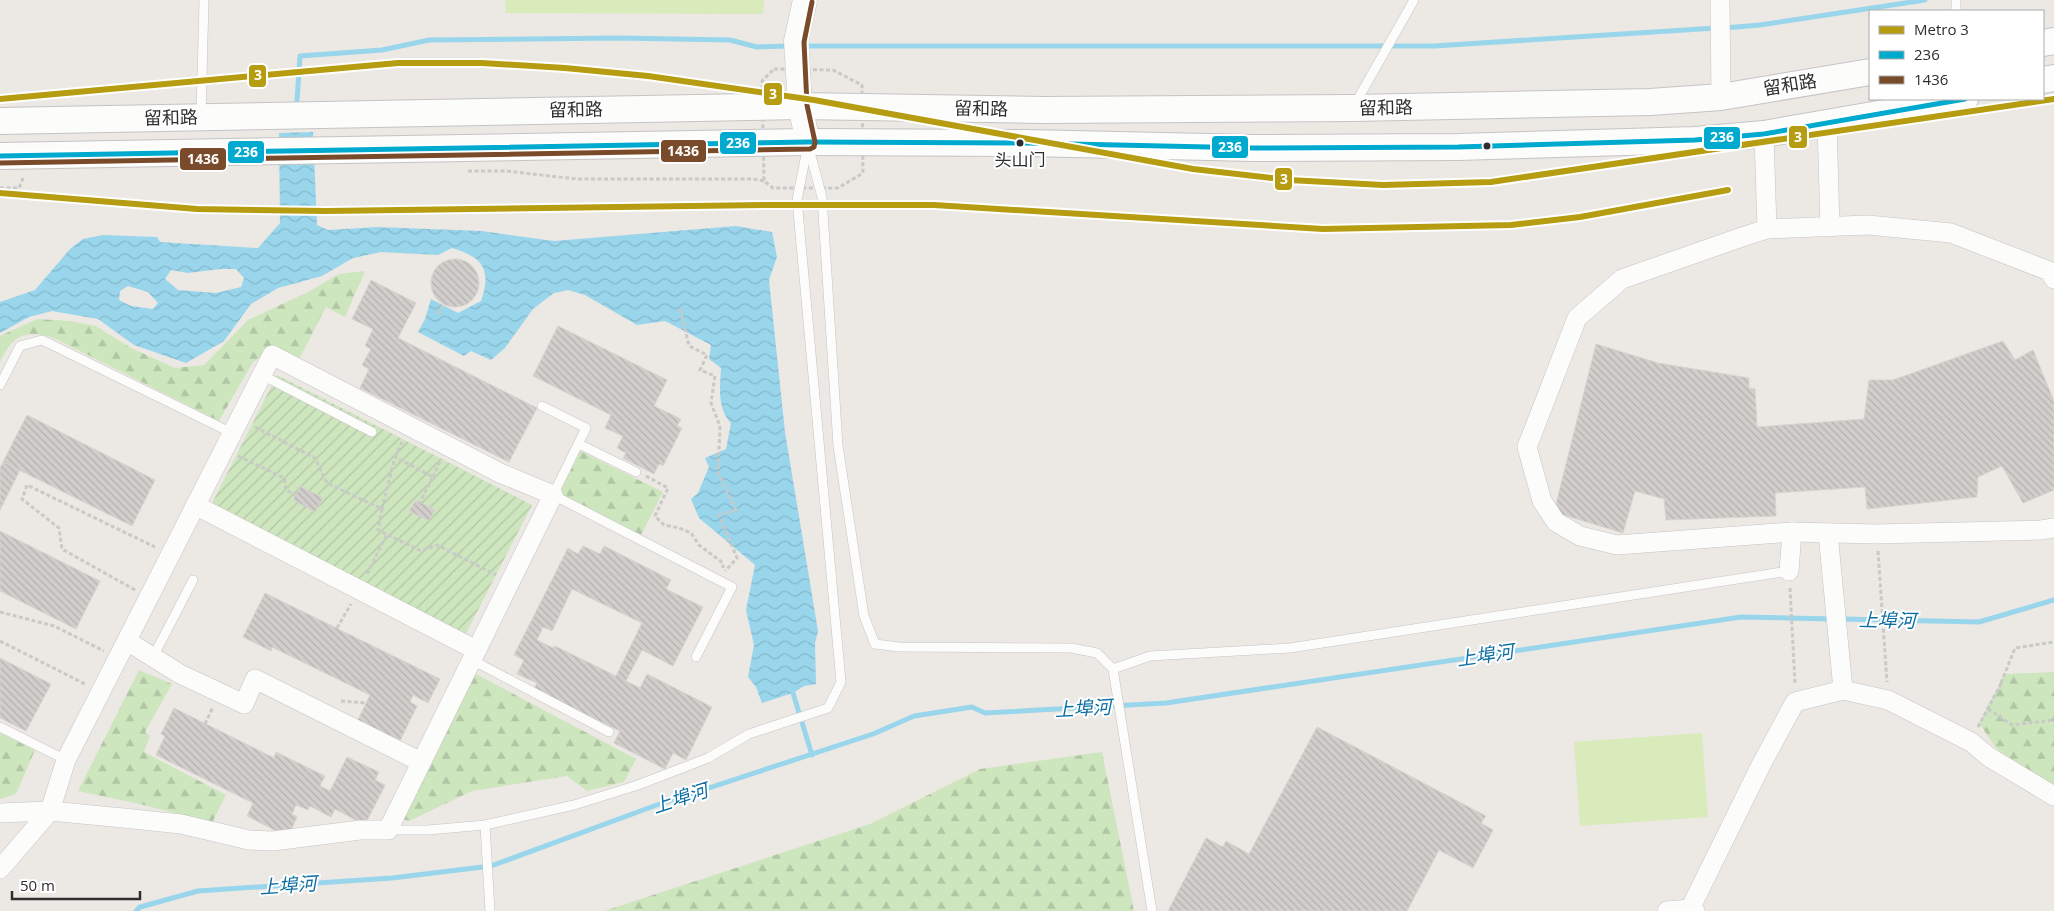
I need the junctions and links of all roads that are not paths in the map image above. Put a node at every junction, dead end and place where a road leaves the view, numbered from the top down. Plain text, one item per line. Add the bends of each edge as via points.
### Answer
1 (204, 0) edge
2 (805, 0) edge
3 (1414, 0) edge
4 (1720, 0) edge
5 (1869, 72) edge
6 (1721, 97) junction
7 (1959, 100) edge
8 (800, 106) junction
9 (1353, 108) junction
10 (201, 118) junction
11 (0, 121) edge
12 (1828, 123) junction
13 (1764, 134) junction
14 (808, 142) junction
15 (0, 156) edge
16 (1830, 226) junction
17 (1767, 229) junction
18 (2052, 272) edge
19 (262, 375) junction
20 (0, 385) edge
21 (542, 406) dead end
22 (372, 432) dead end
23 (231, 434) junction
24 (579, 444) junction
25 (636, 472) road end
26 (553, 495) junction
27 (195, 505) junction
28 (2054, 528) edge
29 (1792, 532) junction
30 (1828, 533) junction
31 (1789, 571) joint
32 (192, 580) dead end
33 (127, 641) junction
34 (474, 655) junction
35 (153, 657) junction
36 (696, 657) dead end
37 (1113, 669) junction
38 (1843, 690) junction
39 (0, 727) edge
40 (609, 732) dead end
41 (66, 760) junction
42 (421, 762) junction
43 (2054, 796) edge
44 (50, 811) junction
45 (0, 813) edge
46 (486, 825) junction
47 (388, 830) junction
48 (0, 870) edge
49 (1692, 910) edge
50 (490, 911) edge
51 (1152, 911) edge
52 (1667, 911) edge

1 - 10 lane
2 - 8 street via 796,47
3 - 9 lane
4 - 6 street
5 - 6 main road, 留和路
6 - 9 main road, 留和路 via 1650,102
7 - 12 main road, 留和路
8 - 9 main road, 留和路 via 1043,110
8 - 10 main road, 留和路
8 - 14 street
10 - 11 main road, 留和路
12 - 13 main road, 留和路
12 - 16 street
13 - 14 main road, 留和路 via 1695,140 1410,147
13 - 17 street
14 - 15 main road, 留和路
14 - 37 lane via 822,197 838,446 864,616 875,644 899,647 1071,648 1098,653
14 - 46 lane via 797,200 842,682 828,708 749,734 708,758 574,805
16 - 17 street
16 - 18 street via 1868,225 1951,233
17 - 29 street via 1622,279 1577,318 1528,447 1542,501 1556,522 1580,536 1617,545
19 - 22 lane
19 - 23 street
19 - 26 street via 272,355 500,473
20 - 23 lane via 20,346 42,340
21 - 24 lane via 586,428
23 - 27 street
24 - 25 lane
24 - 26 lane
26 - 34 street
26 - 36 lane via 732,587
27 - 33 street
27 - 34 street via 359,589
28 - 30 street
29 - 30 street
29 - 31 street
30 - 38 street
31 - 37 lane via 1290,648 1150,656
32 - 35 lane
33 - 35 street
33 - 41 street
34 - 40 lane
34 - 42 street
35 - 42 street via 180,674 244,704 255,679
37 - 51 lane
38 - 43 street via 1888,700 1971,742 1989,758
38 - 49 street via 1795,702 1761,765
39 - 41 lane
41 - 44 street
42 - 47 street
44 - 45 street
44 - 47 street via 181,824 273,841 360,830
44 - 48 street
46 - 47 lane
46 - 50 lane
49 - 52 street

